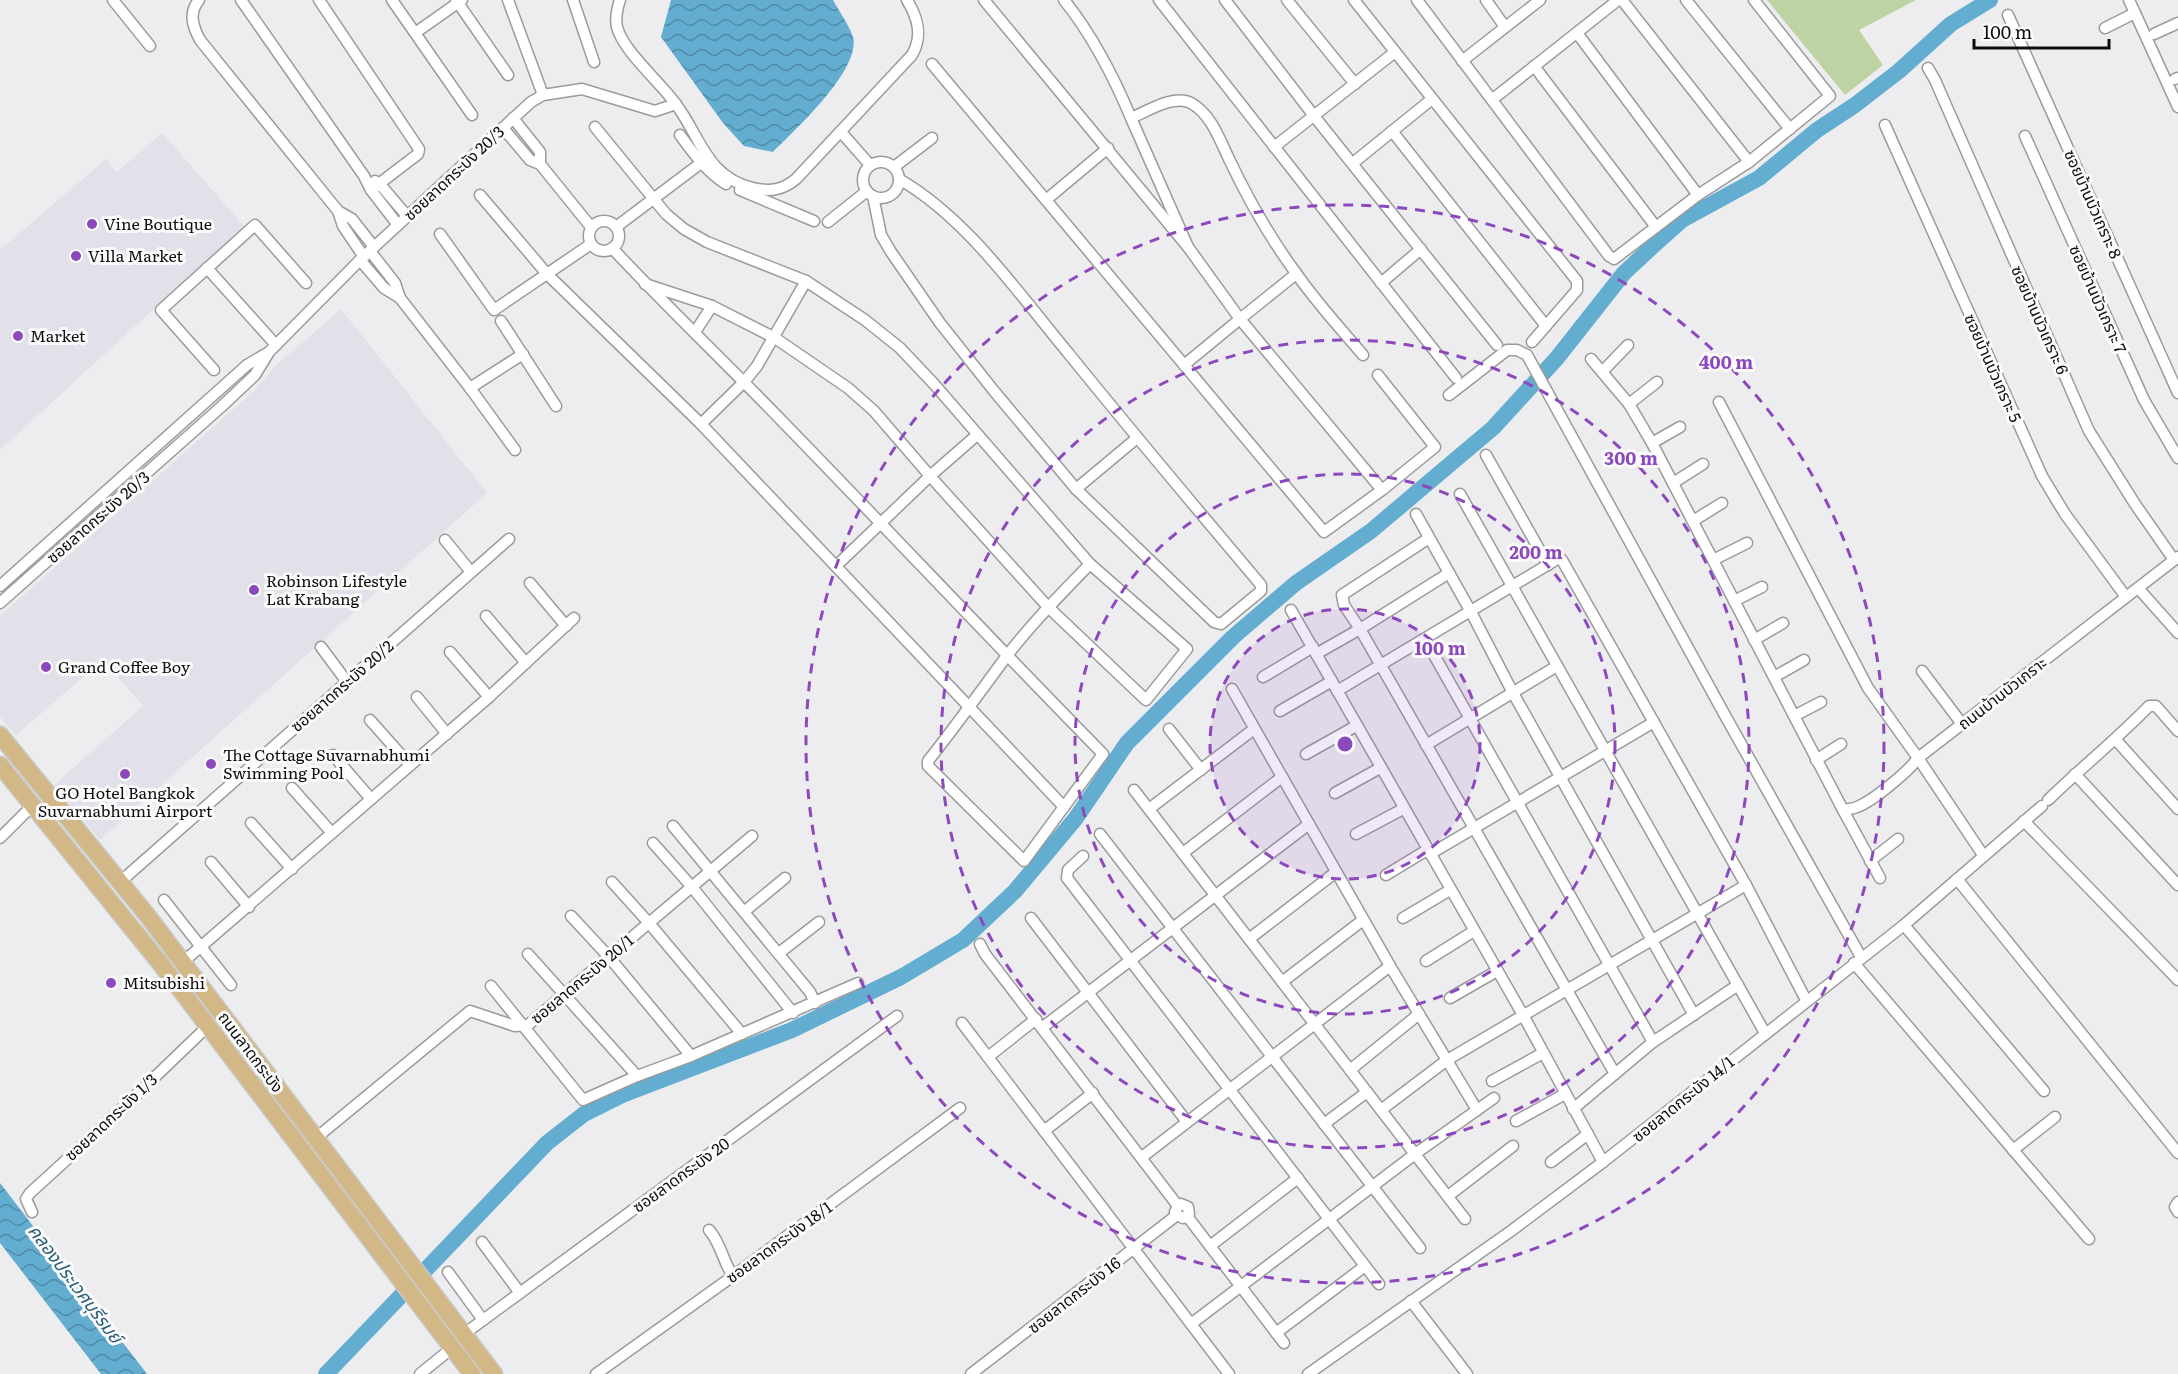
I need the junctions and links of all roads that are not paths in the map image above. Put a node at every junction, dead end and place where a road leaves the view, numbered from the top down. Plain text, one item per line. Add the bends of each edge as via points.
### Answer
1 (113, 0) edge
2 (198, 0) edge
3 (241, 0) edge
4 (319, 0) edge
5 (392, 0) edge
6 (508, 0) edge
7 (573, 0) edge
8 (620, 0) edge
9 (907, 0) edge
10 (984, 0) edge
11 (1064, 0) edge
12 (1159, 0) edge
13 (1225, 0) edge
14 (1287, 0) edge
15 (1354, 0) edge
16 (1417, 0) edge
17 (1486, 0) edge
18 (1540, 0) edge
19 (1620, 0) edge
20 (1686, 0) edge
21 (1754, 0) edge
22 (2129, 0) edge
23 (459, 1) edge
24 (2135, 13) junction
25 (2008, 15) dead end
26 (2178, 23) edge
27 (1505, 27) junction
28 (2105, 28) dead end
29 (415, 33) junction
30 (1577, 33) junction
31 (2154, 34) dead end
32 (150, 46) dead end
33 (1395, 52) junction
34 (1462, 61) junction
35 (594, 62) dead end
36 (932, 64) dead end
37 (1534, 66) junction
38 (1928, 68) dead end
39 (508, 75) dead end
40 (1355, 84) junction
41 (543, 95) junction
42 (1432, 99) junction
43 (1493, 99) junction
44 (676, 104) junction
45 (2178, 107) edge
46 (472, 115) dead end
47 (1314, 116) junction
48 (513, 118) junction
49 (1131, 118) junction
50 (1885, 125) dead end
51 (595, 127) dead end
52 (503, 128) junction
53 (1790, 129) junction
54 (1392, 131) junction
55 (841, 132) junction
56 (680, 135) dead end
57 (2025, 136) dead end
58 (932, 138) dead end
59 (1274, 147) junction
60 (1108, 148) junction
61 (1147, 157) junction
62 (1749, 162) junction
63 (701, 163) junction
64 (1353, 163) junction
65 (540, 164) junction
66 (870, 165) junction
67 (894, 167) junction
68 (1127, 172) junction
69 (899, 179) junction
70 (375, 186) junction
71 (870, 193) junction
72 (480, 195) dead end
73 (1698, 195) junction
74 (653, 199) junction
75 (1046, 200) junction
76 (407, 216) junction
77 (814, 221) dead end
78 (828, 222) dead end
79 (398, 225) junction
80 (591, 227) junction
81 (616, 227) junction
82 (1656, 227) junction
83 (440, 234) dead end
84 (591, 244) junction
85 (1188, 247) junction
86 (612, 248) junction
87 (1421, 249) junction
88 (367, 254) junction
89 (207, 268) junction
90 (547, 274) junction
91 (1296, 274) junction
92 (806, 281) junction
93 (306, 283) dead end
94 (1381, 283) junction
95 (645, 284) junction
96 (712, 306) junction
97 (1240, 319) junction
98 (501, 321) dead end
99 (1546, 326) junction
100 (695, 332) junction
101 (775, 338) junction
102 (1532, 342) dead end
103 (1497, 345) dead end
104 (1628, 345) dead end
105 (273, 349) junction
106 (523, 354) junction
107 (1363, 355) dead end
108 (1591, 359) dead end
109 (1184, 365) junction
110 (214, 370) dead end
111 (1602, 372) junction
112 (1378, 375) dead end
113 (1456, 378) dead end
114 (744, 382) junction
115 (1657, 382) dead end
116 (470, 388) junction
117 (2178, 393) edge
118 (1449, 395) dead end
119 (212, 397) junction
120 (1719, 402) dead end
121 (1629, 404) junction
122 (556, 406) dead end
123 (221, 407) junction
124 (182, 422) junction
125 (701, 424) junction
126 (1680, 427) dead end
127 (192, 434) junction
128 (977, 435) junction
129 (1137, 438) junction
130 (1652, 442) junction
131 (514, 450) dead end
132 (1486, 455) dead end
133 (2178, 458) edge
134 (1703, 464) dead end
135 (930, 476) junction
136 (1673, 483) junction
137 (1076, 489) junction
138 (1382, 490) junction
139 (1460, 494) dead end
140 (1722, 503) dead end
141 (1416, 514) dead end
142 (73, 520) junction
143 (1693, 521) junction
144 (881, 523) junction
145 (83, 531) junction
146 (1429, 538) junction
147 (509, 539) dead end
148 (446, 540) dead end
149 (1748, 543) dead end
150 (2176, 559) edge
151 (1713, 560) junction
152 (1090, 564) junction
153 (1548, 565) junction
154 (836, 566) junction
155 (471, 572) junction
156 (1449, 573) junction
157 (530, 583) dead end
158 (3, 584) edge
159 (1512, 586) junction
160 (1762, 587) dead end
161 (2138, 588) junction
162 (14, 591) junction
163 (2126, 597) junction
164 (1734, 601) junction
165 (0, 603) edge
166 (1048, 607) junction
167 (1291, 610) dead end
168 (1471, 612) junction
169 (486, 616) dead end
170 (574, 618) dead end
171 (1783, 623) dead end
172 (566, 626) junction
173 (1360, 629) junction
174 (2178, 633) edge
175 (1425, 639) junction
176 (1754, 640) junction
177 (321, 647) dead end
178 (1314, 651) junction
179 (450, 652) dead end
180 (1007, 656) junction
181 (1804, 660) dead end
182 (526, 663) junction
183 (1381, 665) junction
184 (1557, 666) junction
185 (1922, 671) dead end
186 (1263, 677) dead end
187 (1774, 677) junction
188 (347, 682) junction
189 (1334, 686) junction
190 (1232, 689) dead end
191 (1513, 693) junction
192 (417, 697) dead end
193 (489, 697) junction
194 (1821, 702) dead end
195 (970, 708) junction
196 (1280, 711) dead end
197 (1794, 716) junction
198 (1470, 718) junction
199 (370, 720) dead end
200 (1654, 722) junction
201 (1962, 724) junction
202 (1356, 726) junction
203 (1168, 729) dead end
204 (1254, 729) junction
205 (2178, 731) edge
206 (447, 734) junction
207 (0, 735) edge
208 (2116, 740) junction
209 (1426, 744) junction
210 (1841, 744) dead end
211 (1605, 751) junction
212 (1306, 754) dead end
213 (333, 755) dead end
214 (1918, 758) junction
215 (1816, 760) junction
216 (0, 765) edge
217 (410, 765) junction
218 (1380, 768) junction
219 (1201, 770) junction
220 (2075, 774) junction
221 (1282, 777) junction
222 (1561, 777) junction
223 (292, 788) dead end
224 (1134, 790) dead end
225 (1335, 793) dead end
226 (371, 799) junction
227 (1518, 802) junction
228 (33, 805) junction
229 (1064, 807) junction
230 (1403, 808) junction
231 (1149, 809) junction
232 (2178, 809) edge
233 (1842, 810) junction
234 (2024, 821) junction
235 (251, 823) dead end
236 (1309, 824) junction
237 (673, 826) dead end
238 (1474, 828) junction
239 (332, 833) junction
240 (1100, 834) dead end
241 (1356, 834) dead end
242 (752, 836) dead end
243 (0, 838) edge
244 (1898, 839) dead end
245 (653, 843) dead end
246 (1428, 852) junction
247 (1183, 853) junction
248 (1983, 855) junction
249 (1083, 856) dead end
250 (1870, 861) junction
251 (211, 862) dead end
252 (292, 869) junction
253 (712, 870) junction
254 (1336, 872) junction
255 (1386, 874) dead end
256 (785, 878) dead end
257 (1880, 878) dead end
258 (1957, 879) junction
259 (120, 882) junction
260 (612, 882) dead end
261 (1746, 885) junction
262 (2178, 885) edge
263 (692, 886) junction
264 (1450, 890) junction
265 (1215, 896) junction
266 (164, 900) dead end
267 (249, 907) junction
268 (745, 911) junction
269 (1698, 912) junction
270 (147, 915) junction
271 (571, 916) dead end
272 (1031, 918) dead end
273 (1403, 918) dead end
274 (1364, 920) junction
275 (819, 922) dead end
276 (649, 923) junction
277 (1904, 925) junction
278 (133, 928) junction
279 (1172, 928) junction
280 (1474, 931) junction
281 (1249, 939) junction
282 (1654, 939) junction
283 (980, 944) dead end
284 (201, 947) junction
285 (779, 953) junction
286 (528, 954) dead end
287 (609, 957) junction
288 (1130, 960) junction
289 (1858, 960) junction
290 (1426, 961) dead end
291 (183, 962) junction
292 (1610, 964) junction
293 (1390, 966) junction
294 (1497, 971) junction
295 (2178, 980) edge
296 (1282, 982) junction
297 (858, 983) dead end
298 (231, 985) dead end
299 (1738, 985) junction
300 (491, 986) dead end
301 (1568, 989) junction
302 (1088, 993) junction
303 (565, 994) junction
304 (1450, 998) dead end
305 (1806, 1000) junction
306 (815, 1003) junction
307 (793, 1013) junction
308 (1419, 1014) junction
309 (1694, 1014) junction
310 (1523, 1015) junction
311 (897, 1016) dead end
312 (962, 1023) dead end
313 (1040, 1023) junction
314 (1314, 1024) junction
315 (208, 1026) junction
316 (523, 1026) junction
317 (1765, 1033) junction
318 (742, 1034) junction
319 (1653, 1042) junction
320 (1543, 1053) junction
321 (691, 1056) junction
322 (1272, 1056) junction
323 (988, 1057) junction
324 (1448, 1060) junction
325 (1350, 1070) junction
326 (1615, 1074) junction
327 (637, 1076) junction
328 (1492, 1081) dead end
329 (1229, 1089) junction
330 (2044, 1090) dead end
331 (1368, 1092) junction
332 (1093, 1093) junction
333 (1565, 1094) junction
334 (1494, 1098) dead end
335 (960, 1108) dead end
336 (1574, 1109) junction
337 (1381, 1110) junction
338 (1478, 1110) junction
339 (2055, 1117) dead end
340 (1516, 1121) dead end
341 (1187, 1122) junction
342 (1324, 1124) junction
343 (1044, 1131) junction
344 (1588, 1134) junction
345 (316, 1138) junction
346 (1513, 1146) dead end
347 (2013, 1150) junction
348 (2178, 1153) edge
349 (1415, 1154) junction
350 (1142, 1156) junction
351 (1551, 1162) dead end
352 (1604, 1162) junction
353 (1298, 1178) junction
354 (1372, 1187) junction
355 (1448, 1196) junction
356 (2178, 1202) edge
357 (32, 1212) dead end
358 (1181, 1212) junction
359 (2178, 1212) edge
360 (1329, 1219) junction
361 (1465, 1219) dead end
362 (709, 1230) dead end
363 (2089, 1239) dead end
364 (482, 1242) dead end
365 (1210, 1246) junction
366 (1135, 1248) junction
367 (1420, 1248) dead end
368 (1365, 1266) junction
369 (448, 1272) dead end
370 (733, 1276) junction
371 (1379, 1284) dead end
372 (1241, 1286) junction
373 (520, 1293) junction
374 (1411, 1301) junction
375 (483, 1320) junction
376 (1191, 1324) junction
377 (1276, 1333) junction
378 (464, 1334) junction
379 (1284, 1343) dead end
380 (452, 1348) junction
381 (1311, 1373) edge
382 (420, 1374) edge
383 (472, 1374) edge
384 (494, 1374) edge
385 (596, 1374) edge
386 (971, 1374) edge
387 (1228, 1374) edge
388 (1467, 1374) edge

1 - 32 street
2 - 88 street via 192,14 201,40 338,211 352,219
3 - 70 street via 364,176
4 - 70 street via 419,149 418,154
5 - 29 street
6 - 41 street
7 - 35 street
8 - 44 street via 616,14 619,34
9 - 55 street via 918,25 917,47
10 - 60 street
11 - 49 street via 1109,68
12 - 59 street
13 - 47 street
14 - 40 street
15 - 33 street
16 - 34 street
17 - 27 street
18 - 27 street
19 - 30 street
19 - 62 street
20 - 53 street
21 - 53 street via 1830,96
22 - 24 street
23 - 29 street
23 - 39 street
24 - 28 street
24 - 45 street
25 - 117 street, ซอยบ้านบัวเกราะ 8
26 - 31 street
27 - 34 street
29 - 46 street
30 - 37 street
30 - 73 street
33 - 40 street
33 - 42 street
34 - 43 street
36 - 75 street
37 - 43 street
37 - 82 street
38 - 150 street, ซอยบ้านบัวเกราะ 6 via 2089,431
40 - 47 street
41 - 44 street, ซอยลาดกระบัง 20/3 via 582,89 655,111
41 - 48 street, ซอยลาดกระบัง 20/3
42 - 54 street
42 - 99 street via 1577,281 1577,290
43 - 82 street via 1614,259
44 - 55 street via 717,169 734,182 761,190 787,186
47 - 59 street
47 - 64 street
48 - 52 street, ซอยลาดกระบัง 20/3
48 - 65 street via 540,152
49 - 61 street
49 - 91 street via 1173,101 1189,102 1199,108
50 - 163 street, ซอยบ้านบัวเกราะ 5 via 2042,476
51 - 74 street
52 - 65 street via 530,160
52 - 76 street, ซอยลาดกระบัง 20/3
53 - 62 street
54 - 64 street
54 - 99 street
55 - 66 street
56 - 63 street
57 - 133 street, ซอยบ้านบัวเกราะ 7 via 2144,400
58 - 67 street
59 - 94 street
60 - 68 street
60 - 75 street
61 - 68 street via 1142,173
61 - 85 street
62 - 73 street
63 - 74 street
63 - 77 street via 728,186
64 - 87 street
65 - 80 street
66 - 67 street via 880,162
66 - 71 street via 863,181
67 - 69 street
68 - 85 street
69 - 71 street via 891,195
69 - 129 street via 952,217
70 - 76 street
70 - 79 street
71 - 78 street
71 - 137 street via 881,234 940,323
72 - 90 street
73 - 82 street
74 - 81 street
74 - 92 street via 684,230
75 - 109 street
76 - 79 street, ซอยลาดกระบัง 20/3
79 - 88 street, ซอยลาดกระบัง 20/3
80 - 81 street via 607,220
80 - 84 street
81 - 86 street via 619,238
83 - 90 street via 494,310
84 - 86 street via 598,250
84 - 90 street
85 - 97 street
86 - 95 street
87 - 94 street
87 - 103 street
88 - 105 street, ซอยลาดกระบัง 20/3
88 - 116 street via 395,283 400,298
89 - 93 street via 255,225
89 - 105 street
89 - 110 street via 161,310
90 - 125 street
91 - 97 street
91 - 107 street
92 - 101 street
92 - 128 street via 900,348
94 - 113 street
95 - 96 street
95 - 100 street
96 - 100 street
96 - 101 street
97 - 109 street
97 - 138 street
98 - 106 street
99 - 102 street
100 - 114 street
101 - 114 street
101 - 135 street via 848,388 874,411
104 - 111 street
105 - 119 street, ซอยลาดกระบัง 20/3 via 247,365
105 - 123 street, ซอยลาดกระบัง 20/3 via 255,375
106 - 116 street
106 - 122 street
108 - 111 street
109 - 138 street via 1324,532
111 - 121 street
112 - 138 street via 1435,447
114 - 125 street
114 - 144 street
115 - 121 street
116 - 131 street
118 - 289 street via 1507,350 1522,351 1533,363
119 - 123 street
119 - 124 street, ซอยลาดกระบัง 20/3
120 - 214 street via 1868,688
121 - 130 street
123 - 127 street, ซอยลาดกระบัง 20/3
124 - 127 street
124 - 142 street, ซอยลาดกระบัง 20/3
125 - 154 street
126 - 130 street
127 - 145 street, ซอยลาดกระบัง 20/3
128 - 135 street
128 - 152 street
129 - 137 street
129 - 137 street via 1261,585 1261,591 1217,624
130 - 136 street
132 - 153 street
134 - 136 street
135 - 144 street
135 - 166 street
136 - 143 street
139 - 159 street
140 - 143 street
141 - 146 street
142 - 145 street
142 - 158 street, ซอยลาดกระบัง 20/3
143 - 151 street
144 - 154 street
144 - 180 street
145 - 162 street, ซอยลาดกระบัง 20/3
146 - 156 street
146 - 173 street via 1342,595
147 - 155 street, ซอยลาดกระบัง 20/2
148 - 155 street
149 - 151 street
150 - 161 street, ถนนบ้านบัวเกราะ
151 - 164 street
152 - 166 street
152 - 166 street via 1187,649 1146,700
153 - 159 street
153 - 200 street via 1558,558 1562,560
154 - 195 street
155 - 188 street, ซอยลาดกระบัง 20/2
156 - 168 street
156 - 173 street
157 - 172 street
158 - 162 street
159 - 168 street
159 - 184 street
160 - 164 street
161 - 163 street, ถนนบ้านบัวเกราะ
161 - 174 street
162 - 165 street, ซอยลาดกระบัง 20/3
163 - 201 street, ถนนบ้านบัวเกราะ
164 - 176 street
166 - 180 street
167 - 178 street
168 - 175 street
168 - 191 street
169 - 182 street
170 - 172 street
171 - 176 street
172 - 182 street
173 - 178 street
173 - 183 street
175 - 183 street
175 - 198 street
176 - 187 street
177 - 188 street
178 - 186 street
178 - 189 street
179 - 193 street
180 - 195 street
180 - 229 street via 1103,754
181 - 187 street
182 - 193 street
183 - 189 street
183 - 209 street
184 - 191 street
184 - 211 street
185 - 201 street
187 - 197 street
188 - 259 street, ซอยลาดกระบัง 20/2
189 - 196 street
189 - 202 street
190 - 204 street
191 - 198 street
191 - 222 street
192 - 206 street
193 - 206 street
194 - 197 street
195 - 229 street
195 - 229 street via 928,766 1022,860 1026,860
197 - 215 street
198 - 209 street
198 - 227 street
199 - 217 street
200 - 211 street
200 - 261 street
201 - 214 street, ถนนบ้านบัวเกราะ
202 - 212 street
202 - 218 street
203 - 219 street
204 - 219 street
204 - 221 street
205 - 208 street, ซอยลาดกระบัง 14/1 via 2152,705
206 - 217 street
207 - 259 main road, ถนนลาดกระบัง
208 - 220 street, ซอยลาดกระบัง 14/1
208 - 232 street
209 - 238 street
210 - 215 street
211 - 222 street
211 - 269 street
213 - 226 street
214 - 233 street, ถนนบ้านบัวเกราะ via 1912,768 1866,802
214 - 248 street
215 - 233 street
216 - 228 main road, ถนนลาดกระบัง
217 - 226 street
218 - 225 street
218 - 230 street
219 - 231 street
220 - 234 street, ซอยลาดกระบัง 14/1
220 - 262 street
221 - 236 street
221 - 247 street
222 - 227 street
222 - 282 street
223 - 239 street
224 - 231 street
226 - 239 street
227 - 238 street
227 - 292 street
228 - 243 street
228 - 278 main road, ถนนลาดกระบัง
230 - 241 street
230 - 246 street
231 - 247 street
233 - 250 street
234 - 248 street, ซอยลาดกระบัง 14/1
234 - 295 street
235 - 252 street
236 - 254 street
236 - 265 street
237 - 253 street
238 - 246 street
238 - 301 street
239 - 252 street
240 - 279 street
242 - 253 street, ซอยลาดกระบัง 20/1
244 - 250 street
245 - 263 street
246 - 255 street
246 - 264 street
247 - 265 street
248 - 258 street, ซอยลาดกระบัง 14/1
249 - 288 street via 1068,870 1067,878
250 - 257 street
251 - 267 street
252 - 267 street
253 - 263 street, ซอยลาดกระบัง 20/1
253 - 268 street
254 - 274 street
254 - 281 street
256 - 268 street
258 - 277 street, ซอยลาดกระบัง 14/1
258 - 348 street
259 - 270 main road, ถนนลาดกระบัง
260 - 276 street
261 - 269 street
261 - 305 street
263 - 276 street, ซอยลาดกระบัง 20/1
263 - 307 street
264 - 273 street
264 - 280 street
265 - 279 street
265 - 281 street
266 - 284 street
267 - 284 street
268 - 285 street
269 - 282 street
269 - 299 street
270 - 278 main road
270 - 291 main road, ถนนลาดกระบัง
271 - 287 street
272 - 302 street
274 - 293 street
274 - 296 street
275 - 285 street
276 - 287 street, ซอยลาดกระบัง 20/1
276 - 318 street
277 - 289 street, ซอยลาดกระบัง 14/1
277 - 330 street
278 - 315 main road, ถนนลาดกระบัง
279 - 288 street
279 - 322 street
280 - 290 street
280 - 294 street
281 - 296 street
282 - 292 street
282 - 309 street
283 - 313 street
284 - 291 street
284 - 298 street
285 - 306 street
286 - 303 street
287 - 303 street, ซอยลาดกระบัง 20/1
287 - 321 street
288 - 302 street
288 - 329 street
289 - 305 street, ซอยลาดกระบัง 14/1
289 - 347 street
291 - 345 main road, ถนนลาดกระบัง
292 - 301 street
292 - 319 street
293 - 308 street
293 - 314 street
294 - 304 street
294 - 310 street
296 - 314 street
297 - 306 street
299 - 309 street
299 - 317 street
300 - 316 street
301 - 310 street
301 - 326 street
302 - 313 street
302 - 341 street
303 - 316 street, ซอยลาดกระบัง 20/1
303 - 327 street
305 - 317 street, ซอยลาดกระบัง 14/1
306 - 307 street
307 - 318 street
308 - 324 street
308 - 325 street
309 - 319 street
310 - 320 street
310 - 324 street
311 - 373 street, ซอยลาดกระบัง 20
312 - 323 street
313 - 323 street
313 - 332 street
314 - 322 street
314 - 325 street
315 - 357 street, ซอยลาดกระบัง 1/3 via 30,1192 26,1199
315 - 380 main road, ถนนลาดกระบัง
316 - 327 street via 583,1100
316 - 345 street, ซอยลาดกระบัง 20/1 via 470,1011
317 - 352 street, ซอยลาดกระบัง 14/1
318 - 321 street
319 - 326 street
320 - 328 street
320 - 333 street
321 - 327 street
322 - 329 street
322 - 342 street
323 - 343 street
324 - 337 street
324 - 338 street
325 - 331 street
326 - 336 street
329 - 341 street
329 - 353 street
331 - 337 street
331 - 342 street
332 - 343 street
332 - 350 street
333 - 336 street
333 - 340 street
334 - 338 street
335 - 370 street, ซอยลาดกระบัง 18/1
336 - 344 street
337 - 349 street
338 - 349 street
339 - 347 street
341 - 350 street
342 - 354 street
343 - 366 street
344 - 351 street
344 - 352 street
345 - 378 main road, ถนนลาดกระบัง
346 - 355 street
347 - 363 street
349 - 354 street
349 - 355 street
350 - 358 street
352 - 374 street, ซอยลาดกระบัง 14/1
353 - 360 street
353 - 365 street
354 - 360 street
354 - 367 street
355 - 361 street
356 - 359 street
358 - 365 street
358 - 366 street, ซอยลาดกระบัง 16
360 - 368 street
360 - 372 street
362 - 370 street
364 - 373 street
365 - 372 street
366 - 376 street
366 - 386 street, ซอยลาดกระบัง 16
368 - 371 street
368 - 377 street
369 - 375 street
370 - 385 street, ซอยลาดกระบัง 18/1
372 - 376 street
372 - 377 street
373 - 375 street, ซอยลาดกระบัง 20
374 - 381 street, ซอยลาดกระบัง 14/1
374 - 388 street
375 - 378 street, ซอยลาดกระบัง 20
376 - 387 street
377 - 379 street
378 - 384 main road, ถนนลาดกระบัง
380 - 382 street
380 - 383 main road, ถนนลาดกระบัง

